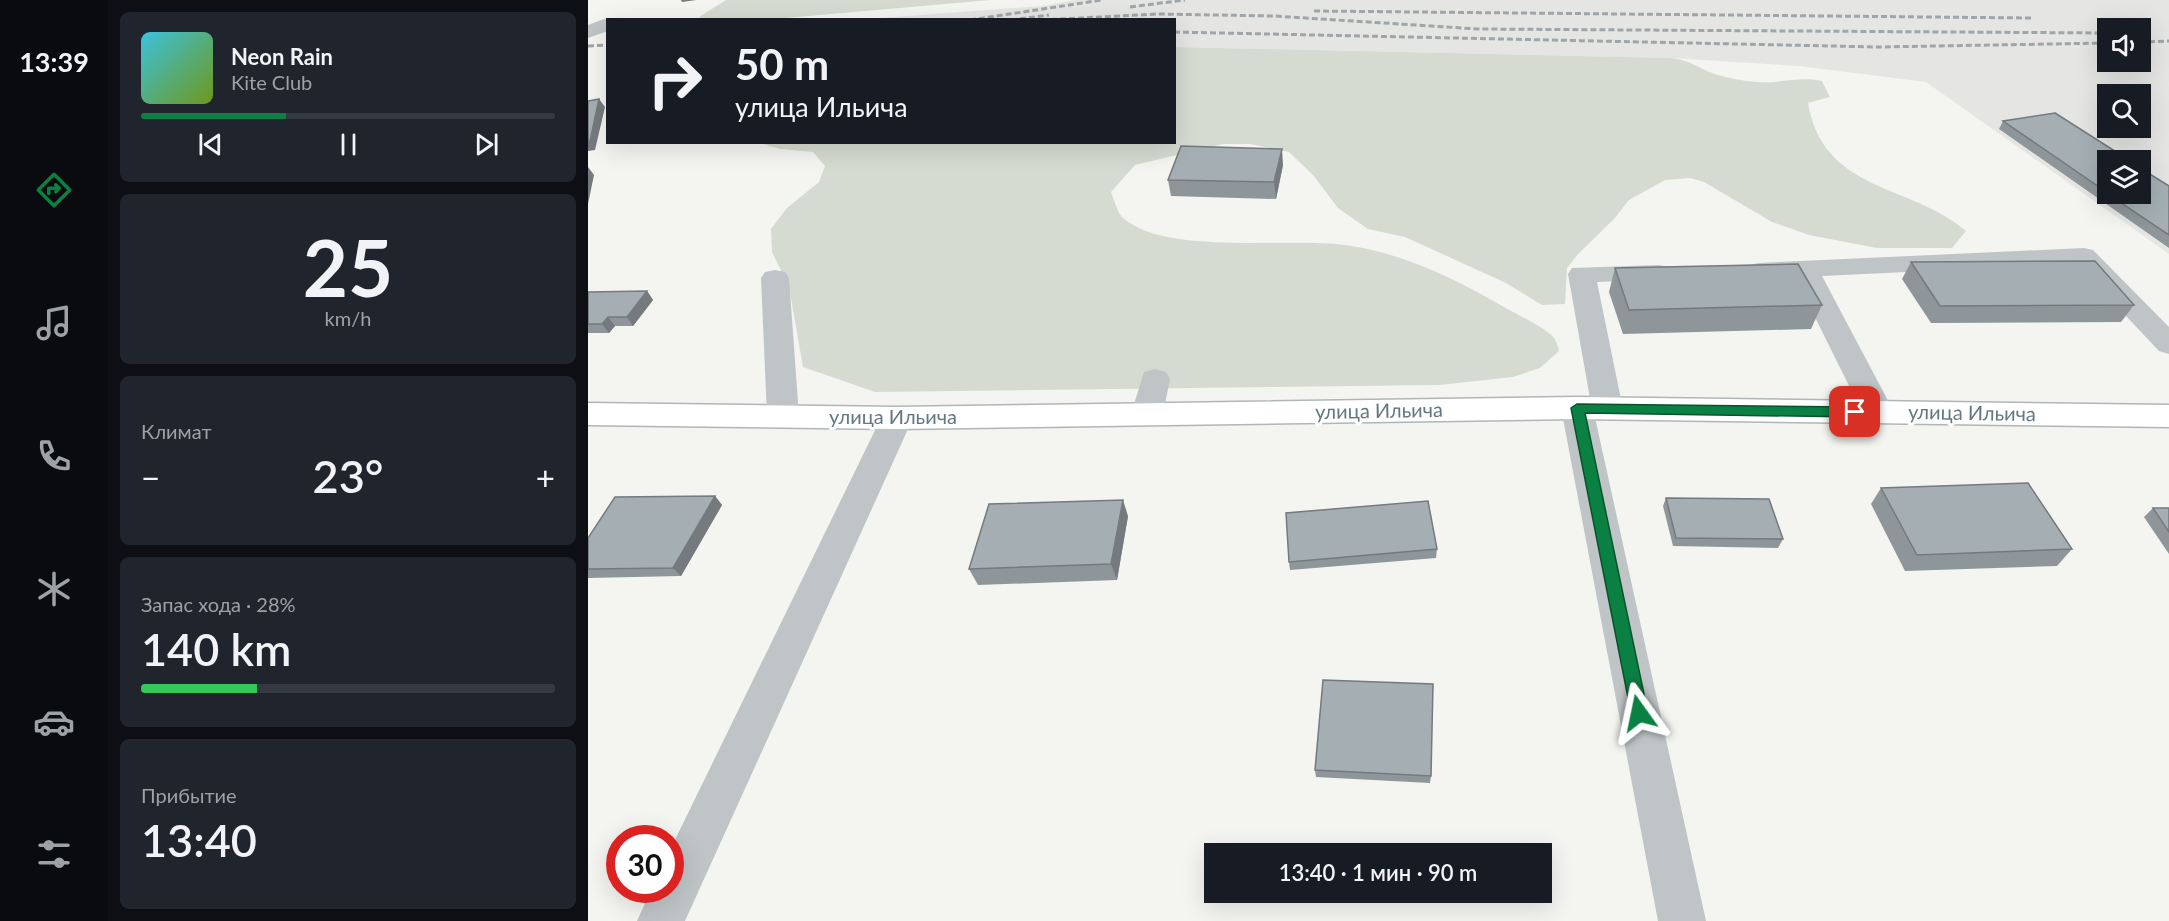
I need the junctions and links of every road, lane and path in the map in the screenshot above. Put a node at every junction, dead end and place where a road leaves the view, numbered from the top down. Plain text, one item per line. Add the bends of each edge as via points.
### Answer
1 (1805, 270) junction
2 (1688, 272) edge
3 (1735, 272) edge
4 (775, 278) dead end
5 (2169, 344) edge
6 (1155, 379) dead end
7 (1592, 409) junction
8 (1878, 412) junction
9 (588, 414) edge
10 (1147, 414) junction
11 (783, 416) junction
12 (2169, 416) edge
13 (897, 418) junction
14 (661, 921) edge
15 (1682, 921) edge

1 - 3 street
1 - 5 street via 2084,256
1 - 8 street
2 - 7 street via 1582,274
4 - 11 street
6 - 10 street
7 - 8 main road, улица Ильича
7 - 10 main road, улица Ильича
7 - 15 street
8 - 12 main road, улица Ильича
9 - 11 main road, улица Ильича
10 - 13 main road, улица Ильича
11 - 13 main road, улица Ильича
13 - 14 street

